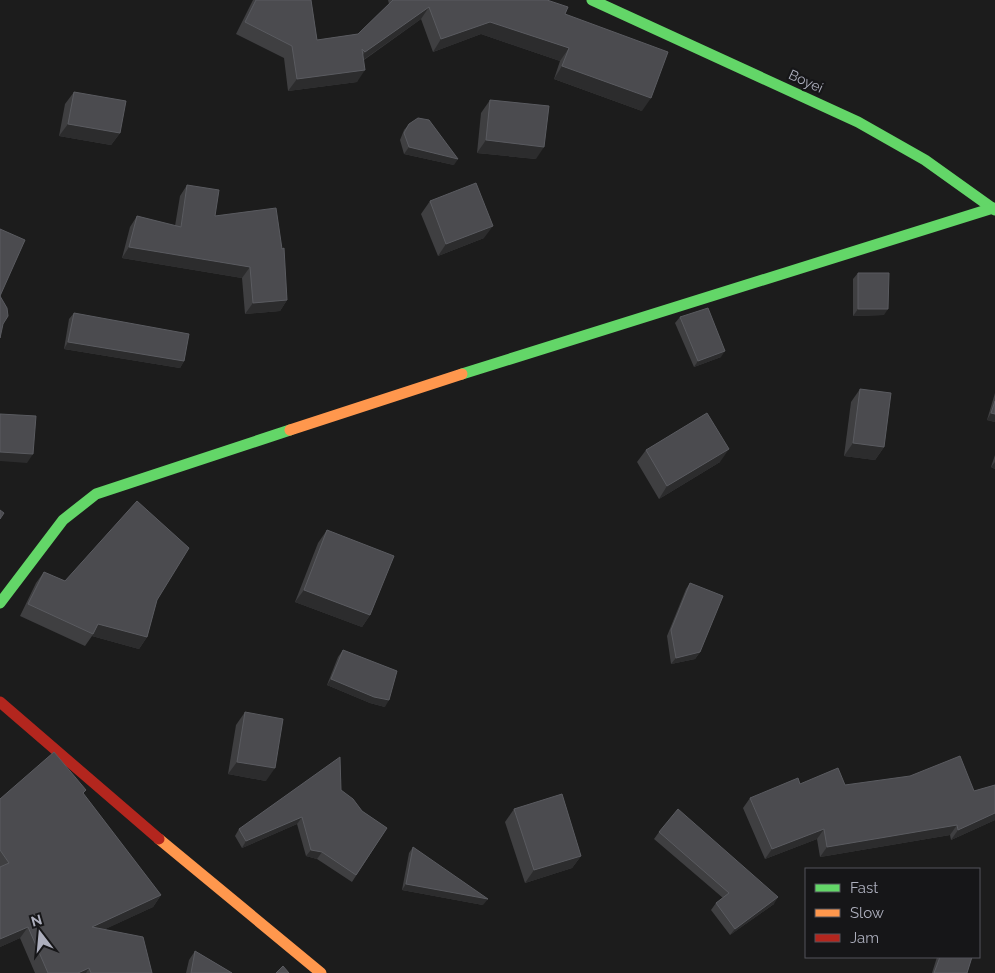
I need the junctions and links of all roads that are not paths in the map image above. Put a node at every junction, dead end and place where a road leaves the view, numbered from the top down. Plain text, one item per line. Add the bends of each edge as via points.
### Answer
1 (592, 0) edge
2 (994, 209) edge
3 (0, 602) edge
4 (0, 702) edge
5 (321, 973) edge

1 - 2 street, Boyei via 858,122 925,160
2 - 3 street via 498,362 96,494 63,520
4 - 5 street

